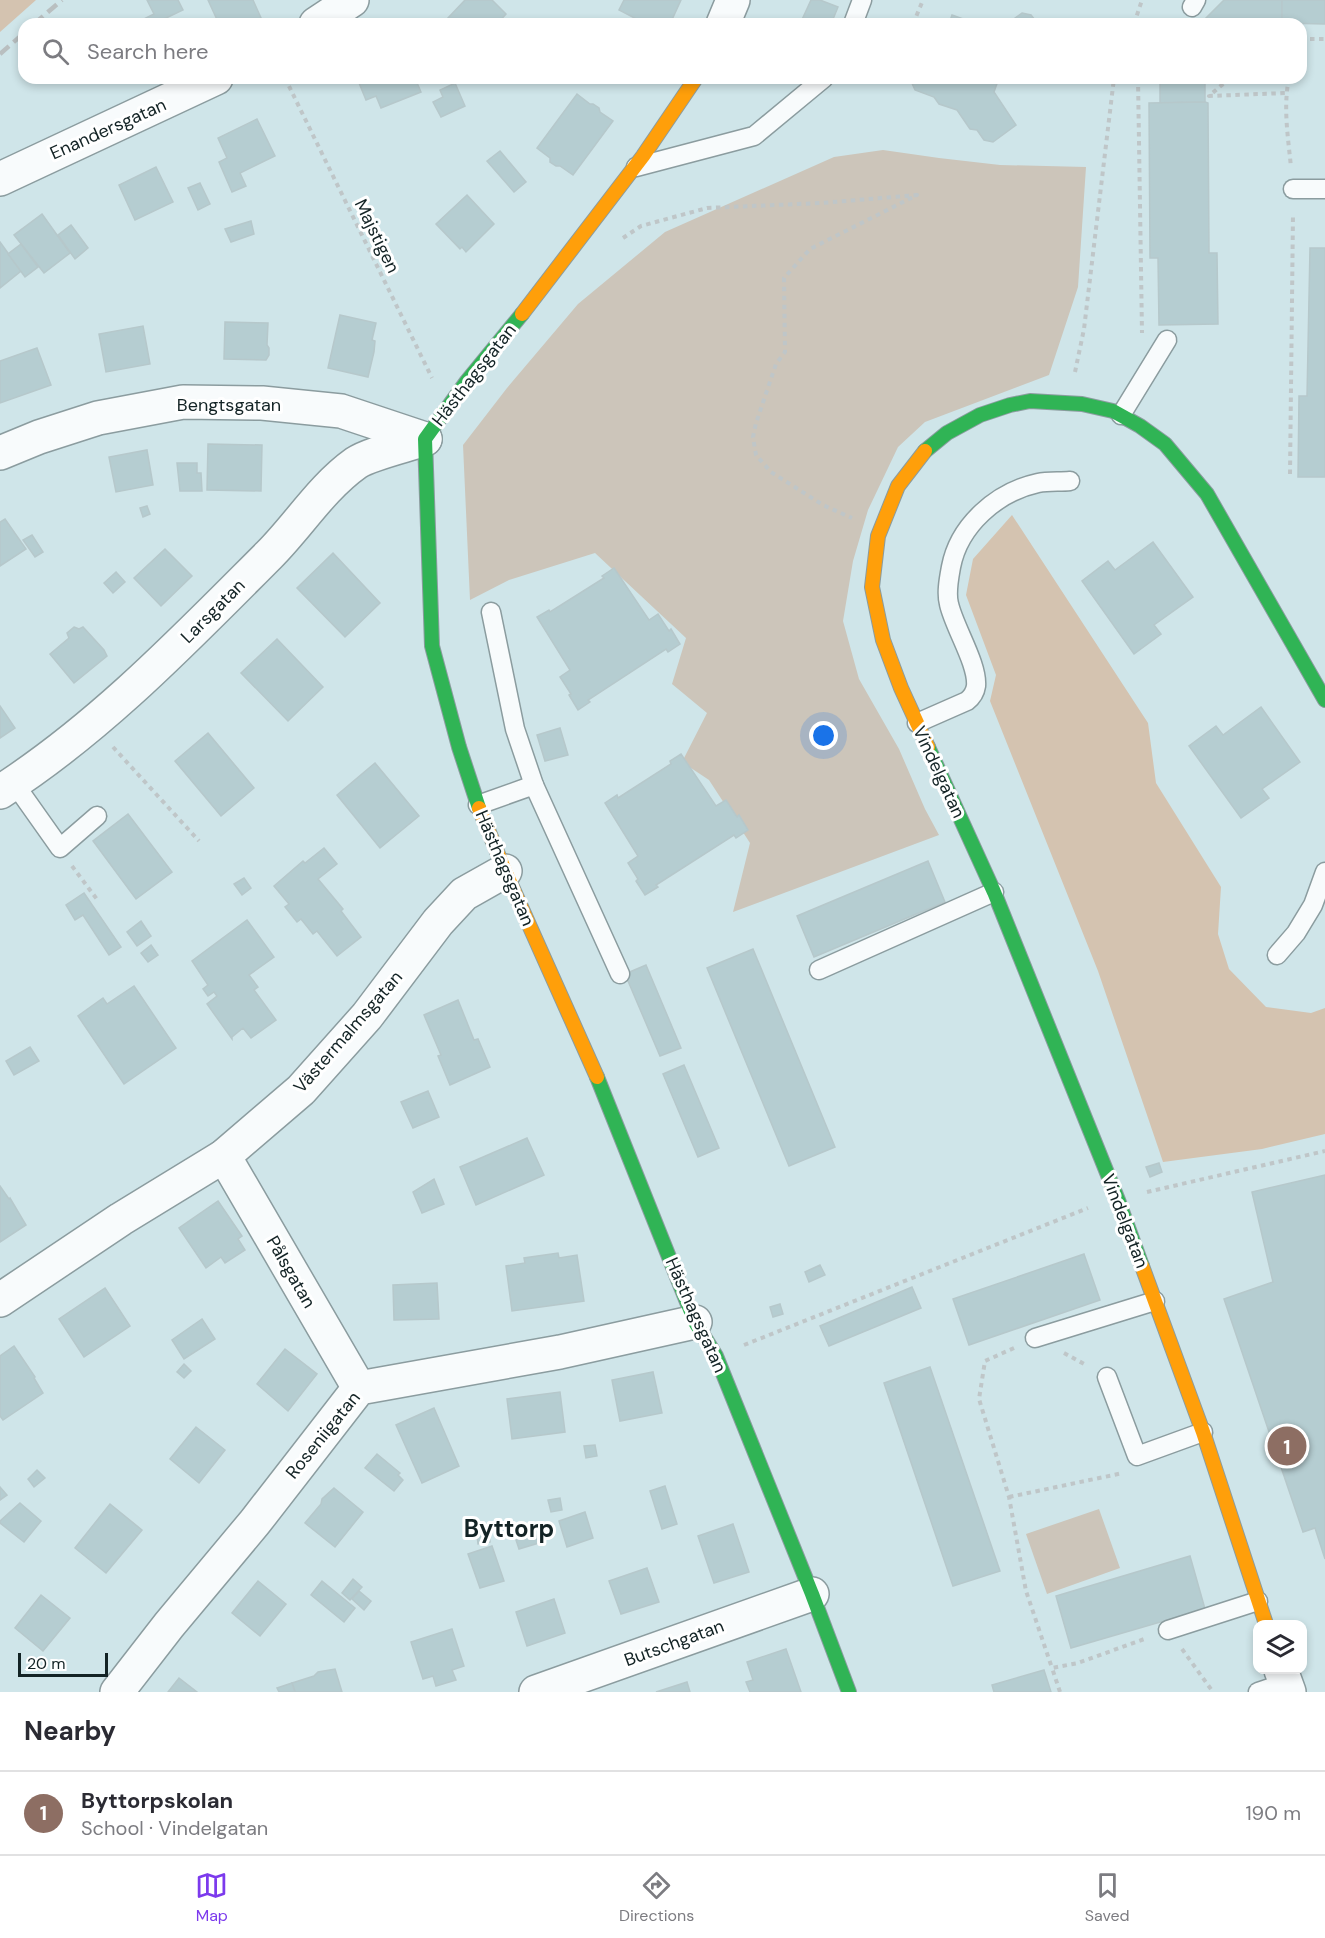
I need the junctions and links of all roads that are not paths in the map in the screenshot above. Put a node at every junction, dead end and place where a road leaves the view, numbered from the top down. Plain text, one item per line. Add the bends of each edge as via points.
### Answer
1 (352, 0) edge
2 (733, 0) edge
3 (862, 0) edge
4 (325, 18) edge
5 (726, 18) edge
6 (855, 18) edge
7 (203, 84) edge
8 (692, 84) edge
9 (817, 84) edge
10 (635, 167) junction
11 (0, 179) edge
12 (1293, 189) road end
13 (1325, 189) edge
14 (1167, 340) dead end
15 (1121, 415) junction
16 (424, 439) junction
17 (0, 453) edge
18 (1070, 481) dead end
19 (491, 612) dead end
20 (1325, 700) edge
21 (917, 723) junction
22 (534, 785) junction
23 (7, 788) edge
24 (478, 805) junction
25 (98, 816) dead end
26 (505, 871) junction
27 (1325, 872) edge
28 (994, 892) junction
29 (1277, 955) dead end
30 (819, 970) dead end
31 (620, 974) dead end
32 (224, 1156) junction
33 (0, 1300) edge
34 (1155, 1301) junction
35 (695, 1322) junction
36 (1035, 1338) road end
37 (1107, 1377) road end
38 (359, 1388) junction
39 (1203, 1432) junction
40 (812, 1594) junction
41 (1258, 1601) junction
42 (1265, 1620) edge
43 (1168, 1630) road end
44 (117, 1692) edge
45 (536, 1692) edge
46 (849, 1692) edge

1 - 4 street
2 - 5 street
3 - 6 lane
7 - 11 street, Enandersgatan
8 - 10 street, Hästhagsgatan
9 - 10 lane via 754,136
10 - 16 street, Hästhagsgatan
12 - 13 lane
14 - 15 lane
15 - 20 street, Vindelgatan via 1165,444 1207,494
15 - 21 street, Vindelgatan via 1071,403 1030,401 1010,405 947,432 921,454 898,486 880,531 872,587 883,640
16 - 17 street, Bengtsgatan via 341,411 262,403 183,402 98,418
16 - 23 street, Larsgatan via 358,461 328,485 275,549 166,658 92,725
16 - 24 street, Hästhagsgatan via 432,646
18 - 21 lane via 1039,482 1011,492 991,504 971,524 954,550 948,602 976,685 967,701
19 - 22 lane via 515,729
21 - 28 street, Vindelgatan
22 - 24 lane
22 - 31 lane
23 - 25 lane via 60,848
24 - 26 street, Hästhagsgatan
26 - 32 street, Västermalmsgatan via 464,894 367,1016 301,1090
26 - 35 street, Hästhagsgatan via 610,1107
27 - 29 lane via 1313,905
28 - 30 lane
28 - 34 street, Vindelgatan
32 - 33 street, Västermalmsgatan via 120,1219
32 - 38 street, Pålsgatan
34 - 36 lane
34 - 39 street, Vindelgatan
35 - 38 street, Roseniigatan via 560,1352
35 - 40 street, Hästhagsgatan via 716,1356
37 - 39 lane via 1137,1456
38 - 44 street, Roseniigatan
39 - 41 street, Vindelgatan
40 - 45 street, Butschgatan
40 - 46 street, Hästhagsgatan
41 - 42 street, Vindelgatan
41 - 43 lane

